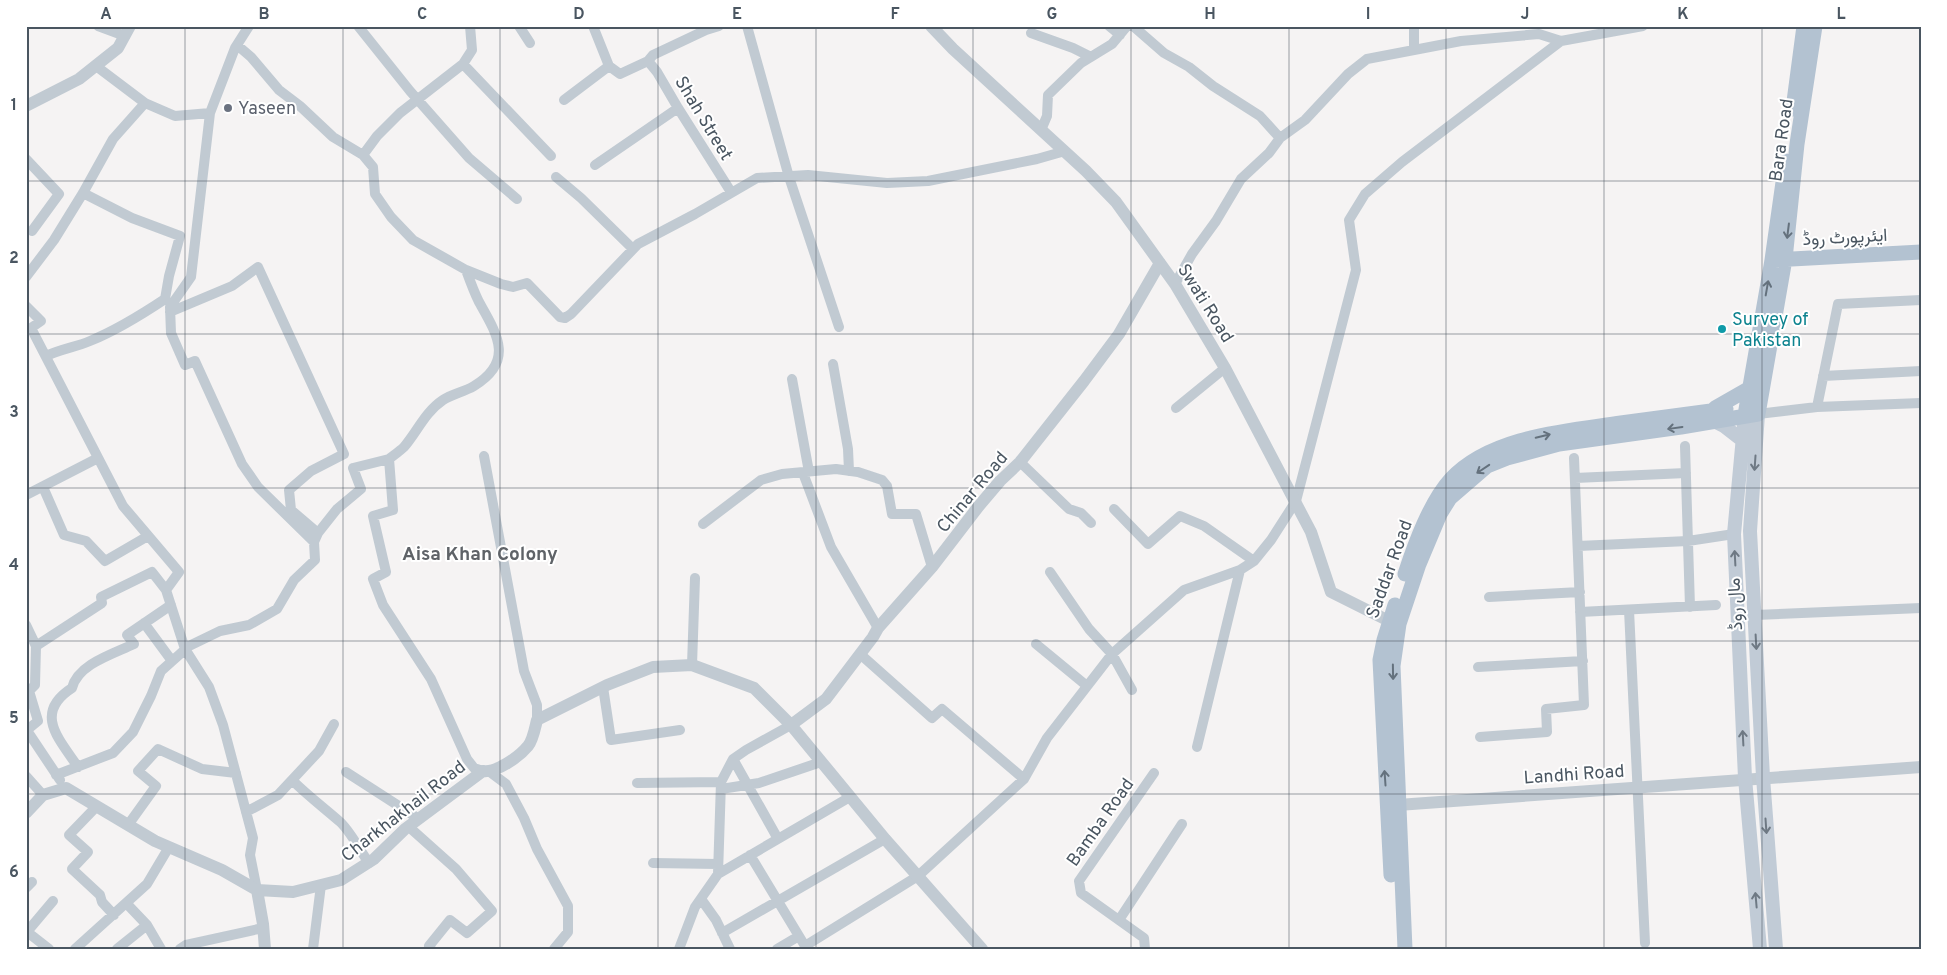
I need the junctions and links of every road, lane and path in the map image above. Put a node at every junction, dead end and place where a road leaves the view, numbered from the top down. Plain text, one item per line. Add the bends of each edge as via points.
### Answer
1 (98, 26) edge
2 (249, 26) edge
3 (358, 26) edge
4 (470, 26) edge
5 (519, 26) edge
6 (593, 26) edge
7 (719, 26) edge
8 (747, 26) edge
9 (931, 26) edge
10 (1109, 26) edge
11 (1128, 26) edge
12 (1133, 26) edge
13 (1414, 26) edge
14 (1643, 26) edge
15 (1804, 26) edge
16 (1815, 26) edge
17 (705, 28) edge
18 (1619, 28) edge
19 (128, 31) edge
20 (1031, 33) dead end
21 (1120, 35) junction
22 (1561, 41) junction
23 (530, 43) dead end
24 (237, 45) junction
25 (1414, 49) junction
26 (1091, 57) junction
27 (648, 61) junction
28 (463, 64) junction
29 (96, 66) junction
30 (610, 66) junction
31 (418, 100) junction
32 (564, 100) dead end
33 (145, 103) junction
34 (26, 106) edge
35 (678, 108) junction
36 (210, 113) junction
37 (1041, 130) junction
38 (1280, 138) junction
39 (1065, 152) junction
40 (363, 155) junction
41 (552, 156) dead end
42 (26, 158) edge
43 (595, 165) dead end
44 (556, 177) dead end
45 (789, 177) junction
46 (731, 192) junction
47 (83, 193) junction
48 (517, 199) dead end
49 (32, 231) dead end
50 (633, 249) junction
51 (1921, 252) edge
52 (1778, 260) junction
53 (1160, 263) junction
54 (466, 270) junction
55 (26, 277) edge
56 (1175, 284) junction
57 (1921, 300) edge
58 (26, 306) edge
59 (170, 312) junction
60 (839, 327) dead end
61 (46, 356) junction
62 (833, 364) dead end
63 (1225, 368) junction
64 (1921, 371) edge
65 (1823, 376) junction
66 (792, 379) dead end
67 (1750, 388) junction
68 (1921, 403) edge
69 (1817, 407) junction
70 (1176, 408) dead end
71 (1752, 410) junction
72 (1712, 416) junction
73 (1742, 440) junction
74 (1685, 446) dead end
75 (484, 456) dead end
76 (98, 458) junction
77 (1574, 458) dead end
78 (389, 459) junction
79 (1020, 462) junction
80 (849, 470) junction
81 (806, 472) junction
82 (1686, 473) junction
83 (1575, 478) junction
84 (43, 487) junction
85 (26, 495) edge
86 (1296, 501) junction
87 (1114, 509) dead end
88 (1091, 523) dead end
89 (703, 524) dead end
90 (1734, 534) junction
91 (148, 536) junction
92 (316, 538) junction
93 (1688, 541) junction
94 (1578, 546) junction
95 (1254, 561) junction
96 (932, 567) junction
97 (1240, 570) junction
98 (1050, 572) dead end
99 (695, 578) dead end
100 (166, 590) junction
101 (1580, 592) junction
102 (1489, 597) dead end
103 (171, 604) junction
104 (1716, 605) dead end
105 (1690, 607) junction
106 (1921, 608) edge
107 (1629, 610) junction
108 (1580, 612) junction
109 (1754, 615) junction
110 (144, 623) junction
111 (1395, 623) junction
112 (26, 625) edge
113 (878, 628) junction
114 (1036, 644) dead end
115 (36, 646) junction
116 (185, 649) junction
117 (860, 654) junction
118 (1112, 654) junction
119 (172, 661) junction
120 (1583, 661) junction
121 (692, 664) junction
122 (1478, 667) dead end
123 (1087, 686) junction
124 (602, 687) junction
125 (1132, 690) dead end
126 (537, 720) junction
127 (334, 724) dead end
128 (791, 725) junction
129 (27, 729) edge
130 (680, 730) dead end
131 (1480, 737) dead end
132 (1197, 747) dead end
133 (733, 759) junction
134 (821, 762) junction
135 (78, 767) junction
136 (1921, 767) edge
137 (486, 771) junction
138 (346, 772) dead end
139 (236, 773) junction
140 (1154, 773) dead end
141 (56, 775) junction
142 (26, 776) edge
143 (1763, 777) junction
144 (1745, 778) junction
145 (1024, 779) junction
146 (292, 780) junction
147 (637, 783) dead end
148 (721, 786) junction
149 (747, 786) junction
150 (66, 788) junction
151 (1639, 788) junction
152 (43, 795) junction
153 (850, 797) junction
154 (1393, 805) junction
155 (98, 806) junction
156 (28, 807) edge
157 (246, 812) junction
158 (419, 819) junction
159 (1182, 824) dead end
160 (128, 825) junction
161 (409, 827) junction
162 (778, 839) junction
163 (885, 839) junction
164 (169, 847) junction
165 (750, 855) junction
166 (369, 863) junction
167 (653, 863) dead end
168 (718, 869) junction
169 (918, 876) junction
170 (321, 885) junction
171 (257, 890) junction
172 (701, 898) junction
173 (53, 901) dead end
174 (777, 901) junction
175 (127, 904) junction
176 (114, 915) junction
177 (1119, 920) junction
178 (148, 925) junction
179 (264, 928) junction
180 (27, 932) edge
181 (722, 933) junction
182 (799, 936) junction
183 (1645, 943) dead end
184 (560, 946) edge
185 (49, 949) edge
186 (75, 949) edge
187 (117, 949) edge
188 (161, 949) edge
189 (180, 949) edge
190 (265, 949) edge
191 (313, 949) edge
192 (431, 949) edge
193 (680, 949) edge
194 (730, 949) edge
195 (777, 949) edge
196 (982, 949) edge
197 (1146, 949) edge
198 (1395, 949) edge
199 (1405, 949) edge
200 (1760, 949) edge
201 (1776, 949) edge

1 - 19 street
2 - 24 street
3 - 31 street
4 - 28 street via 472,50
5 - 23 street
6 - 30 street
7 - 17 street
8 - 45 street
9 - 37 street, Swati Road
10 - 21 street
11 - 21 street
12 - 38 street via 1164,53 1260,116
13 - 25 street
14 - 18 street
15 - 52 main road
16 -> 52 main road, Bara Road
17 - 27 street via 653,55
18 - 22 street
19 - 29 street via 118,48
20 - 26 street
21 - 26 street
22 - 25 street via 1538,34
22 - 86 street via 1402,162 1365,194 1349,220 1356,270
24 - 36 street
24 - 40 street via 279,90 333,137
25 - 38 street via 1367,59 1304,120
26 - 37 street via 1048,95 1047,116
27 - 30 street via 620,74
27 - 35 street, Shah Street
28 - 31 street
28 - 41 street
29 - 33 street
29 - 34 street via 79,79
30 - 32 street
31 - 40 street via 377,136
31 - 48 street via 469,158
33 - 36 street via 175,116
33 - 47 street via 113,139
35 - 43 street
35 - 46 street, Shah Street
36 - 59 street via 191,277 170,307
37 - 39 street, Swati Road
38 - 56 street via 1241,179
39 - 45 street via 928,181 887,183 808,175
39 - 53 street, Swati Road via 1116,202
40 - 54 street via 373,167 375,194 391,217 413,240
42 - 49 street via 59,194
44 - 50 street
45 - 46 street via 757,178
45 - 60 street
46 - 50 street
47 - 55 street
47 - 61 street via 132,218 180,236 165,299 89,342
50 - 54 street via 565,318 560,317 527,283 513,287
51 - 52 main road, ایئرپورٹ روڈ
67 -> 52 main road
52 - 71 main road, مال روڈ
53 - 56 street, Swati Road
53 - 79 street, Chinar Road via 1118,334
54 - 78 street via 492,323 500,356 493,371 474,386 442,400
56 - 63 street, Swati Road
57 - 65 street via 1838,304
58 - 61 street via 41,321 31,328
59 - 92 street via 171,333 185,365 194,361 242,464 258,487
59 - 92 street via 232,286 258,267 344,454 311,471 289,490 291,510
61 - 76 street
62 - 80 street
63 - 70 street
63 - 86 street, Swati Road
64 - 65 street
65 - 69 street
66 - 81 street
67 - 71 main road
67 - 72 main road
68 - 69 street
69 - 71 street
71 - 72 main road
71 - 73 main road, مال روڈ
71 -> 109 main road, مال روڈ via 1750,531
72 - 73 main road
72 - 111 main road via 1559,444 1487,466 1450,498 1440,514
73 - 90 main road, مال روڈ
74 - 82 street
75 - 126 street via 524,671 537,705
76 - 84 street
76 - 91 street via 122,506
77 - 83 street
78 - 92 street via 353,468 361,489 337,508
78 - 137 street via 394,510 373,516 386,572 373,579 383,605 431,679 467,759 474,768
79 - 88 street via 1069,509 1080,513
79 - 96 street, Chinar Road via 978,507
80 - 81 street
80 - 96 street via 882,480 887,486 892,514 916,514
81 - 89 street via 761,480
81 - 113 street via 831,547
82 - 83 street
82 - 93 street
83 - 94 street
84 - 85 street
84 - 91 street via 64,534 86,540 106,561
86 - 95 street
86 - 111 street, Swati Road via 1311,532 1331,592
87 - 95 street via 1148,544 1180,516 1204,526
90 - 93 street
144 -> 90 main road, مال روڈ
91 - 100 street via 179,572
92 - 116 street via 315,560 294,580 277,609 248,625 220,631
93 - 94 street
93 - 105 street
94 - 101 street
95 - 97 street
96 - 113 street, Chinar Road
97 - 118 street via 1184,590
97 - 132 street
98 - 118 street via 1088,629
99 - 121 street
100 - 103 street
100 - 115 street via 152,572 101,597 102,603
101 - 102 street
101 - 108 street
103 - 110 street
103 - 116 street
104 - 105 street
105 - 107 street
106 - 109 street
107 - 108 street
107 - 151 street
108 - 120 street
109 -> 143 main road, مال روڈ
110 - 119 street
110 - 135 street via 126,635 134,644 92,663 74,679 72,688 52,709 51,726
111 - 154 main road
112 - 115 street
113 - 117 street, Chinar Road
114 - 123 street
115 - 129 street via 34,685 29,691 38,721
116 - 119 street
116 - 139 street via 209,687
117 - 128 street, Chinar Road via 826,699
117 - 145 street via 932,718 942,709
118 - 123 street
118 - 125 street
119 - 135 street via 161,671 133,732 112,753
120 - 122 street
120 - 131 street via 1584,705 1546,709 1547,732
121 - 124 street via 653,667
121 - 128 street via 754,688
123 - 145 street via 1046,738
124 - 126 street
124 - 130 street via 611,740
126 - 137 street, Charkhakhail Road via 528,746 508,763
127 - 146 street via 319,751
128 - 133 street
128 - 134 street
129 - 141 street
133 - 148 street
133 - 149 street
134 - 149 street
134 - 153 street
135 - 141 street
136 - 143 street, Landhi Road
137 - 158 street, Charkhakhail Road
137 - 184 street via 506,784 568,906 568,932
138 - 158 street
139 - 157 street
139 - 160 street via 202,769 158,748 138,771 156,786
140 - 177 street, Bamba Road via 1079,881 1081,893
141 - 150 street
142 - 152 street
143 - 144 street, Landhi Road
143 -> 201 main road, مال روڈ
144 - 151 street, Landhi Road
200 -> 144 main road, مال روڈ
145 - 169 street
146 - 157 street via 278,795
146 - 166 street via 340,822
147 - 148 street
148 - 149 street
148 - 168 street
149 - 162 street
150 - 152 street
150 - 155 street, Charkhakhail Road
151 - 154 street, Landhi Road
151 - 183 street
152 - 156 street
153 - 162 street
153 - 163 street
154 - 198 main road
154 - 199 main road
155 - 160 street, Charkhakhail Road
155 - 176 street via 69,835 88,852 72,869 100,895
157 - 171 street via 253,838 250,855
158 - 161 street, Charkhakhail Road
159 - 177 street
160 - 164 street, Charkhakhail Road
161 - 166 street, Charkhakhail Road
161 - 192 street via 456,869 492,911 467,933 450,920 429,946
162 - 165 street
163 - 169 street
163 - 174 street
164 - 171 street, Charkhakhail Road via 222,870
164 - 175 street via 147,884
165 - 168 street
165 - 174 street
166 - 170 street, Charkhakhail Road via 341,880
167 - 168 street
168 - 172 street
169 - 182 street via 805,946
169 - 196 street
170 - 171 street, Charkhakhail Road via 293,892
170 - 191 street
171 - 179 street
172 - 181 street
172 - 193 street
173 - 180 street
174 - 181 street
174 - 182 street
175 - 176 street
175 - 178 street
176 - 186 street
177 - 197 street, Bamba Road via 1144,938
178 - 187 street
178 - 188 street
179 - 189 street
179 - 190 street
180 - 185 street
181 - 194 street
182 - 195 street

